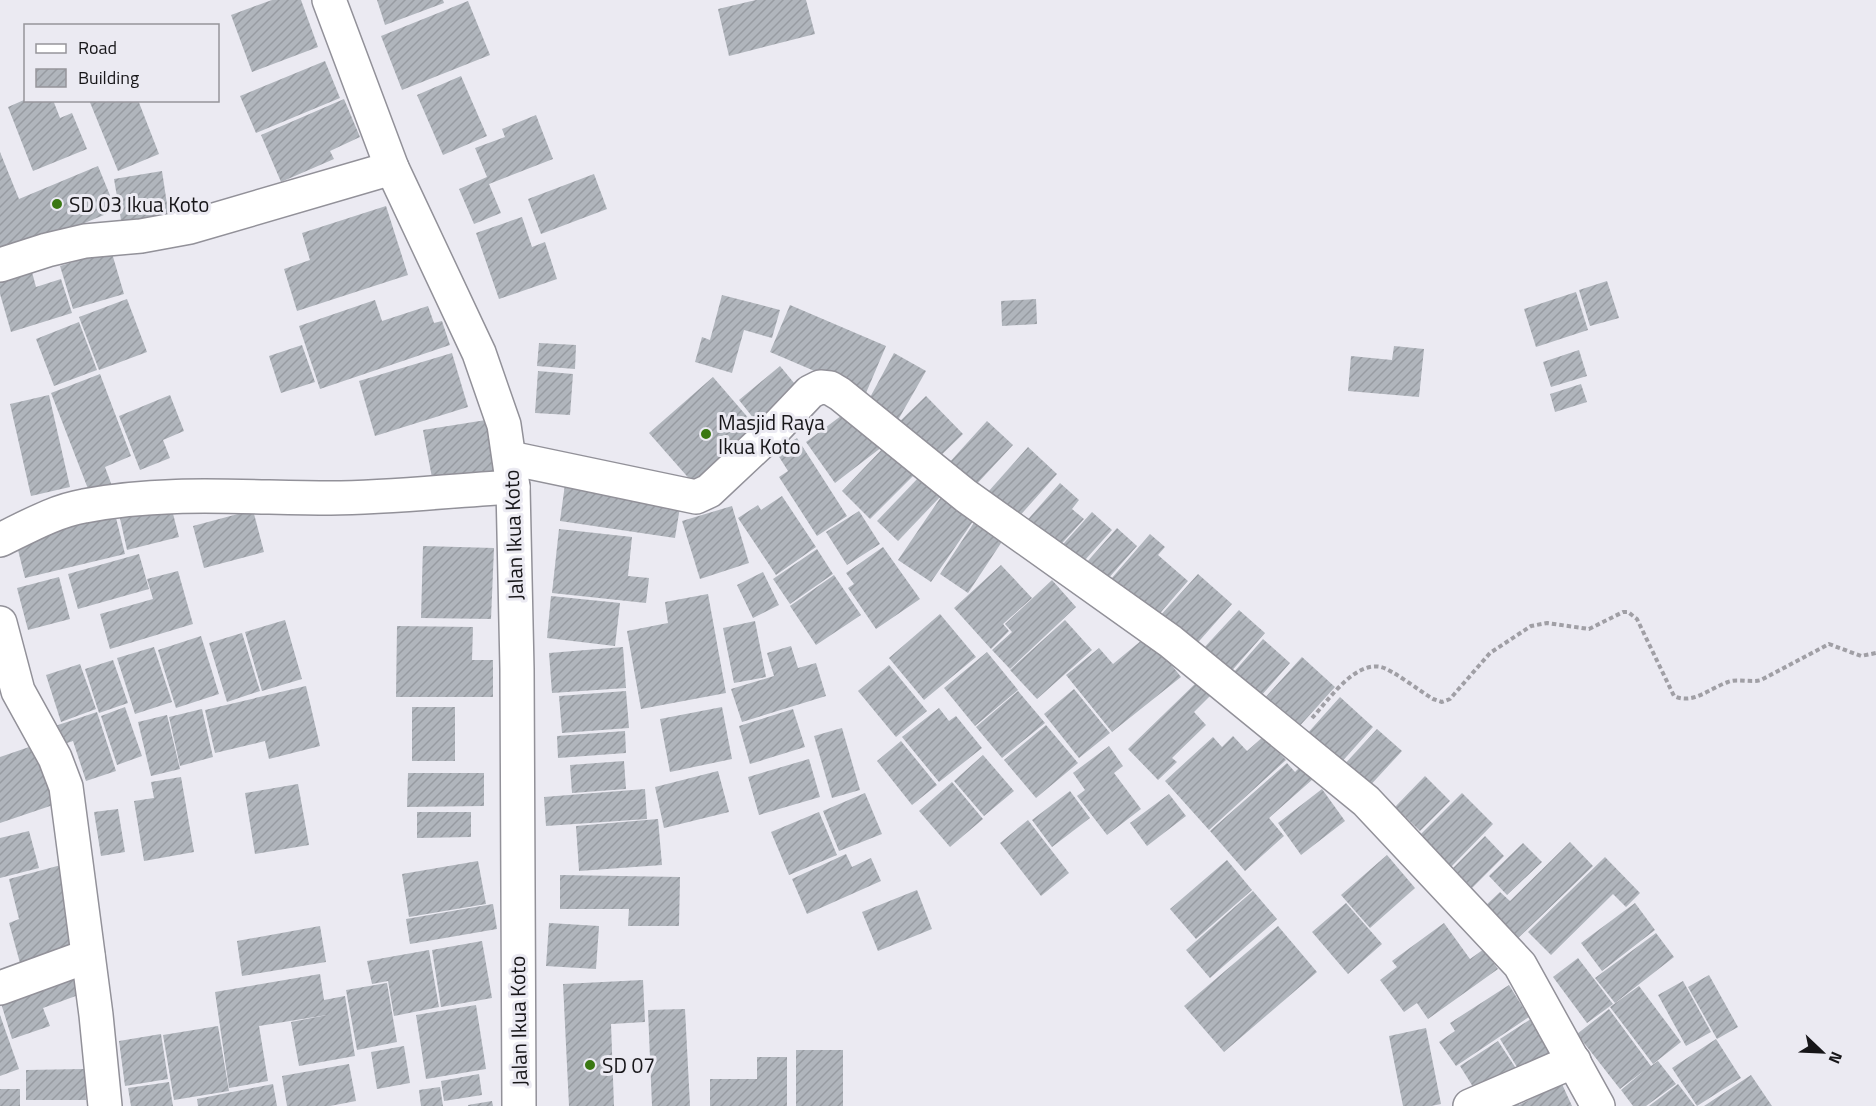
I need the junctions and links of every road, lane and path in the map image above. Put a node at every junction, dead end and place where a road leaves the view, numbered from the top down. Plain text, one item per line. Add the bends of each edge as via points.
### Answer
1 (329, 0) edge
2 (392, 168) junction
3 (0, 266) edge
4 (512, 472) junction
5 (0, 540) edge
6 (0, 623) edge
7 (1876, 653) edge
8 (1292, 741) junction
9 (88, 956) junction
10 (0, 987) edge
11 (1574, 1061) junction
12 (105, 1106) edge
13 (519, 1106) edge
14 (1470, 1106) edge
15 (1598, 1106) edge

1 - 2 street, Jalan Ikua Koto
2 - 3 street via 190,227 85,242
2 - 4 street, Jalan Ikua Koto via 479,353 504,425
4 - 5 street via 334,498 190,496 83,506
4 - 8 street via 696,497 709,491 810,392 830,388 966,496 1170,641
4 - 13 street, Jalan Ikua Koto
6 - 9 street via 18,691 56,758 66,787
7 - 8 path via 1861,656 1829,645 1761,680 1729,681 1700,695 1680,699 1674,696 1637,619 1628,612 1589,629 1547,623 1531,626 1490,653 1458,692 1442,702 1382,667 1361,670 1348,678
8 - 11 street via 1366,801 1520,965
9 - 10 street
9 - 12 street
11 - 14 street
11 - 15 street

